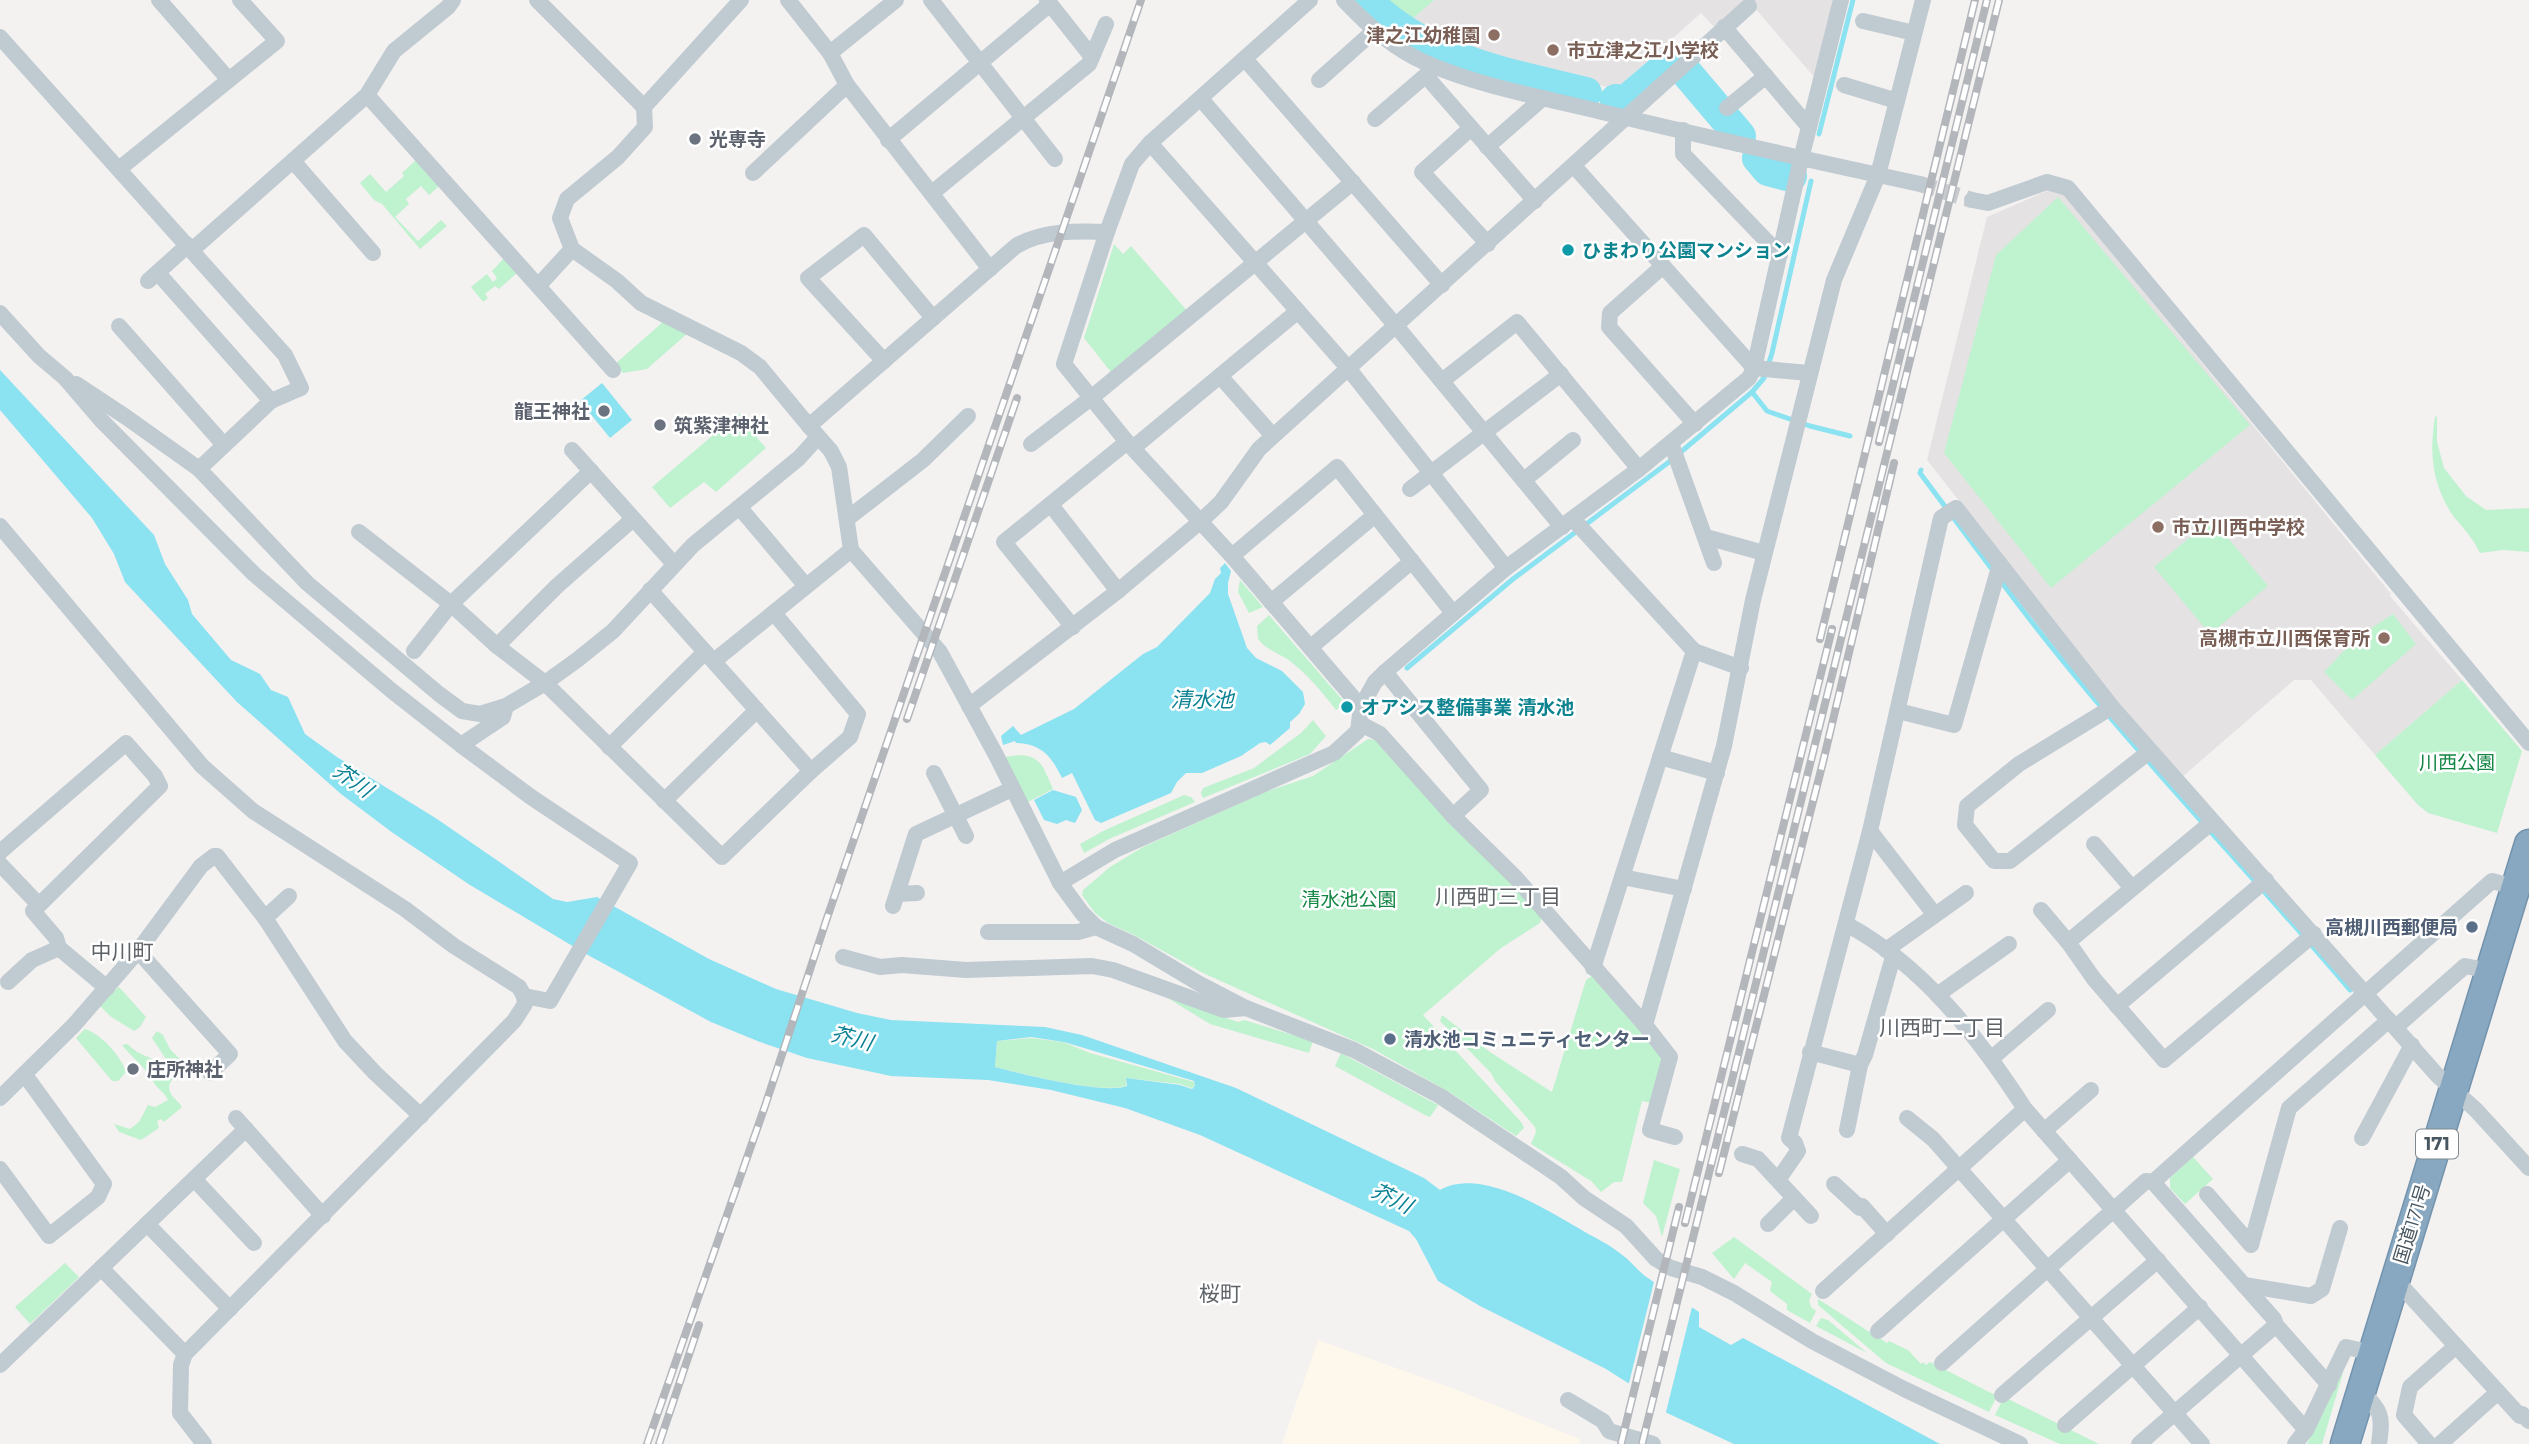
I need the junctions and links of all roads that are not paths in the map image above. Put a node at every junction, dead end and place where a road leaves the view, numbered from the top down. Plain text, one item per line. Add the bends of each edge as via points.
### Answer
1 (159, 0) edge
2 (240, 0) edge
3 (453, 0) edge
4 (537, 0) edge
5 (741, 0) edge
6 (788, 0) edge
7 (896, 0) edge
8 (931, 0) edge
9 (1310, 0) edge
10 (1344, 0) edge
11 (1841, 0) edge
12 (1923, 0) edge
13 (1049, 2) edge
14 (1749, 6) dead end
15 (1863, 21) dead end
16 (1106, 24) dead end
17 (1724, 27) junction
18 (1375, 30) junction
19 (1914, 33) junction
20 (0, 37) edge
21 (830, 54) junction
22 (1092, 57) junction
23 (1245, 59) junction
24 (980, 64) junction
25 (1431, 71) junction
26 (1766, 76) junction
27 (229, 80) junction
28 (1320, 80) dead end
29 (847, 85) junction
30 (1844, 85) dead end
31 (367, 95) junction
32 (1543, 98) junction
33 (1201, 99) junction
34 (1897, 101) junction
35 (644, 107) junction
36 (1727, 108) dead end
37 (1021, 117) junction
38 (1625, 117) junction
39 (1376, 119) dead end
40 (1809, 127) junction
41 (1471, 128) junction
42 (1683, 130) junction
43 (888, 140) junction
44 (1150, 143) junction
45 (1487, 146) junction
46 (1055, 159) dead end
47 (1801, 159) junction
48 (293, 161) junction
49 (1574, 166) junction
50 (119, 169) junction
51 (753, 173) dead end
52 (1878, 175) junction
53 (1353, 182) junction
54 (1920, 184) tunnel mouth
55 (932, 193) junction
56 (1972, 200) tunnel mouth
57 (1535, 201) junction
58 (1306, 221) junction
59 (1107, 232) junction
60 (1488, 244) junction
61 (190, 248) junction
62 (572, 249) junction
63 (373, 253) dead end
64 (1780, 255) junction
65 (1255, 262) junction
66 (1663, 265) junction
67 (990, 269) junction
68 (539, 285) junction
69 (1443, 285) junction
70 (1298, 311) junction
71 (0, 313) edge
72 (933, 318) junction
73 (119, 326) dead end
74 (1397, 327) junction
75 (884, 361) junction
76 (1349, 368) junction
77 (1755, 368) junction
78 (613, 370) dead end
79 (1809, 373) junction
80 (1561, 374) junction
81 (1220, 376) junction
82 (65, 378) junction
83 (1442, 381) junction
84 (1091, 398) junction
85 (271, 401) junction
86 (968, 416) dead end
87 (1695, 424) junction
88 (813, 431) junction
89 (1484, 433) junction
90 (1273, 436) junction
91 (1573, 440) dead end
92 (1671, 443) junction
93 (1031, 444) dead end
94 (224, 445) junction
95 (1130, 445) junction
96 (572, 450) dead end
97 (198, 469) junction
98 (1639, 469) junction
99 (591, 471) junction
100 (1432, 473) junction
101 (1524, 481) junction
102 (1410, 489) dead end
103 (1051, 505) junction
104 (740, 508) junction
105 (1375, 515) junction
106 (633, 519) junction
107 (847, 519) junction
108 (1201, 521) junction
109 (1574, 525) junction
110 (0, 526) edge
111 (359, 532) dead end
112 (1706, 537) junction
113 (851, 550) junction
114 (1764, 553) junction
115 (1232, 555) junction
116 (1412, 561) junction
117 (1714, 563) dead end
118 (674, 564) junction
119 (2000, 564) junction
120 (1506, 568) junction
121 (806, 586) junction
122 (650, 590) junction
123 (1118, 591) junction
124 (1271, 602) junction
125 (451, 604) junction
126 (774, 613) junction
127 (1453, 613) junction
128 (1073, 627) junction
129 (497, 646) junction
130 (1311, 648) junction
131 (414, 651) dead end
132 (1693, 651) junction
133 (710, 657) junction
134 (1741, 668) junction
135 (1385, 673) junction
136 (544, 683) junction
137 (506, 706) junction
138 (969, 706) junction
139 (1361, 707) junction
140 (2112, 707) junction
141 (757, 710) junction
142 (1898, 711) junction
143 (1361, 724) junction
144 (2529, 743) edge
145 (461, 745) junction
146 (609, 747) junction
147 (2150, 751) junction
148 (1660, 757) junction
149 (811, 771) junction
150 (934, 773) dead end
151 (1717, 773) junction
152 (1012, 789) junction
153 (664, 801) junction
154 (954, 815) junction
155 (1453, 816) junction
156 (2212, 822) junction
157 (1870, 831) junction
158 (966, 836) dead end
159 (2094, 844) dead end
160 (2529, 844) edge
161 (0, 852) edge
162 (0, 864) edge
163 (1622, 877) junction
164 (2266, 880) junction
165 (1060, 883) junction
166 (2514, 887) junction
167 (2132, 888) junction
168 (1684, 889) junction
169 (917, 893) dead end
170 (1966, 893) dead end
171 (289, 896) dead end
172 (39, 905) junction
173 (2041, 910) dead end
174 (1935, 915) junction
175 (265, 918) junction
176 (1846, 923) junction
177 (1096, 927) junction
178 (988, 932) dead end
179 (2309, 938) junction
180 (2068, 942) junction
181 (2009, 944) dead end
182 (59, 948) junction
183 (138, 951) junction
184 (1889, 953) junction
185 (843, 957) dead end
186 (1593, 968) junction
187 (2490, 971) junction
188 (8, 982) dead end
189 (107, 988) junction
190 (2365, 993) junction
191 (1937, 995) junction
192 (524, 996) junction
193 (2117, 1006) junction
194 (1246, 1008) junction
195 (2048, 1010) dead end
196 (2393, 1023) junction
197 (1646, 1025) junction
198 (2412, 1045) junction
199 (1810, 1052) junction
200 (1992, 1058) junction
201 (1860, 1065) junction
202 (210, 1073) dead end
203 (24, 1075) junction
204 (2091, 1090) dead end
205 (2453, 1090) junction
206 (0, 1098) edge
207 (2025, 1109) junction
208 (421, 1116) junction
209 (1907, 1118) dead end
210 (1847, 1130) dead end
211 (2044, 1131) junction
212 (1675, 1137) dead end
213 (2362, 1138) dead end
214 (1742, 1154) dead end
215 (2070, 1160) junction
216 (2529, 1168) edge
217 (0, 1169) edge
218 (1959, 1169) junction
219 (194, 1179) junction
220 (1778, 1180) junction
221 (2153, 1182) junction
222 (1834, 1184) dead end
223 (2207, 1194) dead end
224 (1794, 1198) junction
225 (2114, 1209) junction
226 (323, 1216) junction
227 (1811, 1216) dead end
228 (2004, 1219) junction
229 (147, 1224) junction
230 (1768, 1224) dead end
231 (2340, 1228) dead end
232 (1887, 1234) junction
233 (254, 1242) dead end
234 (2158, 1260) junction
235 (101, 1268) junction
236 (2047, 1268) junction
237 (2395, 1279) junction
238 (2244, 1285) junction
239 (1823, 1290) dead end
240 (2287, 1292) junction
241 (2200, 1307) junction
242 (230, 1309) junction
243 (2091, 1318) junction
244 (2275, 1322) junction
245 (1878, 1331) dead end
246 (2456, 1346) junction
247 (2373, 1353) junction
248 (185, 1354) junction
249 (2241, 1355) junction
250 (1942, 1363) dead end
251 (0, 1365) edge
252 (2133, 1365) junction
253 (2329, 1385) junction
254 (2361, 1391) junction
255 (2498, 1392) junction
256 (2002, 1395) dead end
257 (1568, 1400) dead end
258 (2175, 1413) junction
259 (2529, 1421) edge
260 (2065, 1425) dead end
261 (2306, 1430) junction
262 (204, 1444) edge
263 (1653, 1444) edge
264 (2020, 1444) edge
265 (2139, 1444) edge
266 (2202, 1444) edge
267 (2295, 1444) edge
268 (2345, 1444) edge
269 (2379, 1444) edge
270 (2429, 1444) edge
271 (2440, 1444) edge

1 - 27 street
2 - 27 street via 277,41
3 - 31 street via 394,51
4 - 35 street
5 - 35 street
6 - 21 street
7 - 21 street
8 - 24 street
9 - 23 street
10 - 18 street
11 - 40 street
12 - 19 street
13 - 22 street
13 - 24 street
14 - 17 street
15 - 19 street
16 - 22 street
17 - 26 street
17 - 38 street
18 - 25 street
18 - 28 street
19 - 34 street
20 - 50 street
21 - 29 street
22 - 37 street
23 - 33 street
23 - 53 street
24 - 37 street
24 - 43 street
25 - 32 street
25 - 39 street
25 - 41 street
26 - 36 street
26 - 40 street
27 - 50 street
29 - 43 street
29 - 51 street
30 - 34 street
31 - 48 street
31 - 68 street
32 - 38 street
32 - 45 street
33 - 44 street
33 - 58 street
34 - 52 street
35 - 62 street via 645,127 618,157 567,199 560,218
37 - 46 street
37 - 55 street
38 - 42 street
38 - 49 street
40 - 47 street
41 - 45 street
41 - 60 street via 1422,172
42 - 47 street
42 - 64 street via 1683,154
43 - 55 street
44 - 59 street via 1132,164
44 - 65 street
45 - 57 street
47 - 52 street
47 - 64 street
48 - 61 street
48 - 63 street
49 - 57 street
49 - 66 street
50 - 61 street
52 - 54 street
52 - 79 street via 1834,280
53 - 58 street
53 - 69 street
55 - 67 street
56 - 144 street via 1988,203 2047,182 2068,188
57 - 60 street
58 - 65 street
58 - 74 street
59 - 67 street via 1031,237
59 - 84 street via 1064,364
60 - 69 street
61 - 85 street via 285,355 301,388
61 - 85 street via 153,277
62 - 68 street
62 - 88 street via 641,303 741,352
64 - 77 street
65 - 70 street
65 - 84 street
66 - 77 street
66 - 87 street via 1610,313 1609,327
67 - 72 street
68 - 78 street
69 - 74 street
70 - 76 street
70 - 81 street
71 - 82 street
72 - 75 street
72 - 75 street via 863,235 808,278
73 - 94 street
74 - 76 street
74 - 83 street
75 - 88 street
76 - 90 street
76 - 100 street
77 - 79 street
77 - 87 street
79 - 114 street
80 - 83 street via 1517,322
80 - 89 street
80 - 98 street
81 - 90 street
81 - 95 street
82 - 97 street
82 - 145 street via 254,574
83 - 89 street
84 - 93 street
84 - 95 street
85 - 94 street
86 - 107 street via 923,460
87 - 92 street
88 - 104 street via 799,458
88 - 107 street via 839,467
89 - 100 street
89 - 101 street
90 - 108 street
91 - 101 street
92 - 98 street
92 - 112 street
94 - 97 street
95 - 103 street
95 - 108 street
96 - 99 street
97 - 137 street via 307,583 439,694 462,711 480,714
98 - 109 street
99 - 106 street
99 - 125 street
100 - 102 street
100 - 120 street
101 - 109 street
103 - 123 street
103 - 128 street via 1004,542
104 - 118 street
104 - 121 street
105 - 115 street via 1336,467
105 - 116 street
105 - 124 street
106 - 118 street
106 - 129 street
107 - 113 street
108 - 115 street
108 - 123 street
109 - 120 street
109 - 132 street
110 - 192 street via 202,766 230,792 515,984
111 - 125 street
112 - 114 street
112 - 117 street
113 - 121 street
113 - 138 street via 940,652
114 - 134 street
115 - 124 street
116 - 127 street
116 - 130 street
118 - 122 street
119 - 140 street
119 - 142 street via 1954,725
119 - 142 street via 1956,508 1941,518
120 - 127 street
121 - 126 street
122 - 133 street
122 - 136 street via 613,631
123 - 128 street
124 - 130 street
125 - 129 street
125 - 131 street
126 - 133 street
126 - 149 street via 858,714 850,737
127 - 135 street
128 - 138 street
129 - 136 street
130 - 139 street
132 - 134 street
132 - 148 street
133 - 141 street
133 - 146 street
134 - 151 street
135 - 139 street
135 - 155 street via 1481,790
136 - 137 street
136 - 146 street
137 - 145 street via 503,717
138 - 152 street
139 - 143 street
140 - 147 street
140 - 147 street via 2019,764 1967,806 1965,825 1994,861 2010,861
141 - 149 street
141 - 153 street
142 - 157 street
143 - 155 street via 1380,734
143 - 165 street via 1353,738 1323,759 1115,850
145 - 192 street via 630,863 550,1001
146 - 153 street
147 - 156 street
148 - 151 street
148 - 163 street
149 - 153 street via 722,857
150 - 154 street
151 - 168 street
152 - 154 street
152 - 165 street
154 - 158 street
154 - 169 street via 916,834 895,900
155 - 186 street via 1516,878
156 - 164 street
156 - 167 street
157 - 174 street
157 - 176 street
159 - 167 street
160 - 166 highway, 国道171号 / 171
161 - 172 street via 126,743 155,776 160,786
162 - 172 street
163 - 168 street
163 - 186 street
164 - 179 street
164 - 193 street
165 - 177 street
166 - 187 highway, 国道171号 / 171
166 - 190 street via 2493,881
167 - 180 street
168 - 197 street
170 - 174 street
171 - 175 street
172 - 182 street via 33,911 56,937
173 - 180 street
174 - 184 street
175 - 183 street via 217,856 211,856
175 - 208 street via 345,1041
176 - 184 street
176 - 199 street
177 - 178 street via 1078,932
177 - 194 street
179 - 190 street
179 - 193 street via 2164,1060
180 - 193 street
181 - 191 street
182 - 188 street via 32,960
182 - 189 street
183 - 189 street
183 - 202 street via 230,1054
184 - 191 street
184 - 201 street
185 - 194 street via 880,967 1092,966 1224,1010
186 - 197 street
187 - 196 street via 2465,966
187 - 205 highway, 国道171号 / 171
189 - 203 street
190 - 196 street
190 - 221 street
191 - 200 street
192 - 208 street via 525,1004 514,1021
194 - 264 street via 1354,1050 1440,1096 1561,1177 1626,1226 1656,1259 1671,1268 1734,1293 1812,1341
195 - 200 street
196 - 198 street
196 - 223 street via 2289,1108 2251,1245
197 - 212 street via 1670,1057 1650,1130
198 - 205 street
198 - 213 street
199 - 201 street
199 - 220 street via 1789,1138 1798,1151
200 - 207 street
201 - 210 street
203 - 206 street
203 - 217 street via 104,1184 99,1197 49,1236
204 - 211 street
205 - 216 street
205 - 237 highway, 国道171号 / 171
207 - 211 street
207 - 218 street
208 - 226 street
209 - 218 street
211 - 215 street
214 - 220 street via 1758,1159
215 - 225 street
215 - 228 street
218 - 228 street
218 - 232 street
219 - 226 street via 241,1124
219 - 229 street
219 - 233 street
220 - 224 street
221 - 225 street via 2146,1181
221 - 238 street
222 - 232 street
224 - 227 street
224 - 230 street
225 - 234 street
225 - 236 street
226 - 242 street
228 - 236 street
228 - 245 street
229 - 235 street
229 - 242 street
231 - 240 street via 2322,1289 2311,1296
232 - 239 street
234 - 241 street
234 - 243 street
235 - 248 street
235 - 251 street
236 - 243 street
236 - 250 street
237 - 246 street
237 - 247 highway, 国道171号 / 171
238 - 240 street
238 - 244 street
240 - 244 street
241 - 249 street
241 - 252 street
242 - 248 street
243 - 252 street
243 - 256 street
244 - 249 street
244 - 253 street
246 - 255 street
246 - 270 street via 2410,1387 2404,1415
247 - 253 street via 2346,1347
247 - 254 highway, 国道171号 / 171
248 - 262 street via 180,1413
249 - 258 street
249 - 261 street
252 - 258 street
252 - 260 street
253 - 261 street
254 - 268 highway, 国道171号 / 171
254 - 269 street via 2381,1416
255 - 259 street
255 - 271 street
257 - 263 street via 1603,1421 1609,1431
258 - 265 street
258 - 266 street
261 - 267 street

